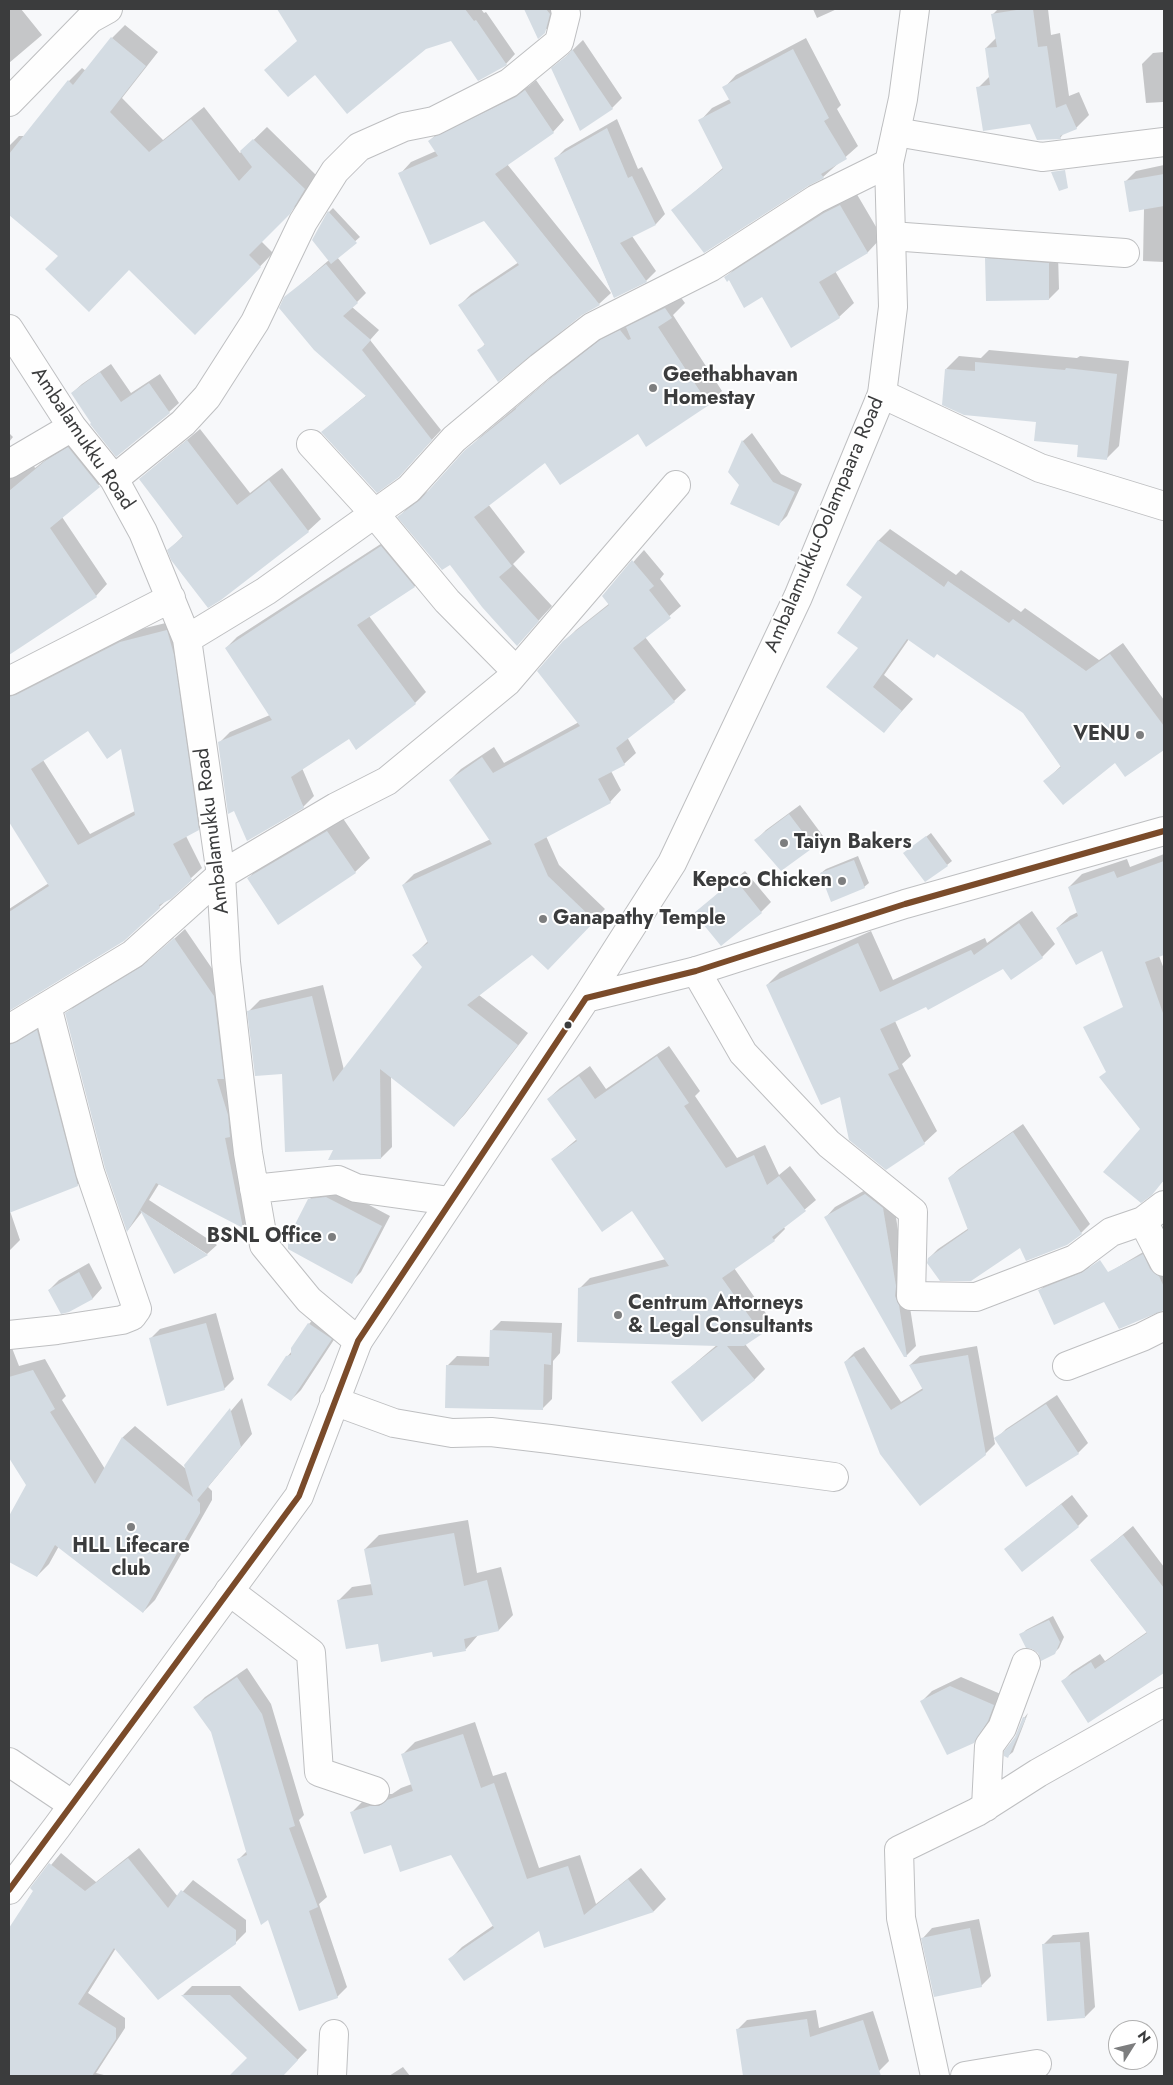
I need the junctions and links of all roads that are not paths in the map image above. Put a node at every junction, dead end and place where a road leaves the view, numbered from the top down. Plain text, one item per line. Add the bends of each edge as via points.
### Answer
1 (108, 9) edge
2 (565, 9) edge
3 (915, 9) edge
4 (9, 102) edge
5 (896, 132) junction
6 (1164, 142) edge
7 (889, 163) junction
8 (891, 236) junction
9 (1126, 253) dead end
10 (9, 329) edge
11 (882, 394) junction
12 (72, 427) junction
13 (311, 444) dead end
14 (9, 464) edge
15 (114, 479) junction
16 (676, 485) dead end
17 (1164, 506) edge
18 (374, 513) junction
19 (170, 598) junction
20 (187, 639) junction
21 (516, 671) junction
22 (9, 681) edge
23 (1164, 831) edge
24 (221, 875) junction
25 (696, 971) junction
26 (586, 998) junction
27 (47, 1006) junction
28 (9, 1029) edge
29 (254, 1189) junction
30 (450, 1201) junction
31 (1154, 1213) edge
32 (1164, 1262) edge
33 (1164, 1326) edge
34 (9, 1335) edge
35 (358, 1341) junction
36 (1067, 1366) dead end
37 (334, 1401) junction
38 (834, 1476) dead end
39 (230, 1591) junction
40 (1026, 1663) dead end
41 (1164, 1702) edge
42 (9, 1762) edge
43 (374, 1791) dead end
44 (73, 1805) junction
45 (986, 1807) junction
46 (9, 1890) edge
47 (334, 2034) dead end
48 (1037, 2064) dead end
49 (332, 2076) edge
50 (935, 2076) edge
51 (965, 2076) edge

1 - 4 street via 90,19
2 - 15 street via 559,42 509,83 434,122 404,127 359,147 335,171 303,222 255,322 207,397 183,423
3 - 5 street, Ambalamukku-Oolampaara Road
5 - 6 street via 1042,157
5 - 7 street, Ambalamukku-Oolampaara Road
7 - 8 street, Ambalamukku-Oolampaara Road
7 - 18 street via 816,199 712,267 592,327 490,407 454,438 409,489
8 - 9 street
8 - 11 street, Ambalamukku-Oolampaara Road via 893,306
10 - 12 street, Ambalamukku Road
11 - 17 street via 1040,468
11 - 26 street, Ambalamukku-Oolampaara Road via 798,597 672,863
12 - 14 street
12 - 15 street, Ambalamukku Road
13 - 18 street
15 - 19 street, Ambalamukku Road via 142,532
16 - 21 street
18 - 20 street via 266,591
18 - 21 street via 447,601
19 - 20 street, Ambalamukku Road
19 - 22 street
20 - 24 street, Ambalamukku Road
21 - 24 street via 507,682 387,781 336,807
23 - 25 street via 905,904
24 - 27 street via 133,954
24 - 29 street, Ambalamukku Road via 226,962
25 - 26 street
25 - 31 street via 743,1053 829,1144 913,1212 911,1296 976,1298 1075,1259 1111,1232
26 - 30 street, Ambalamukku-Oolampaara Road
27 - 28 street
27 - 34 street via 90,1172 137,1309 132,1316 122,1320
29 - 30 street via 338,1180 356,1188
29 - 35 street, Ambalamukku Road via 264,1245 309,1300
30 - 35 street, Ambalamukku-Oolampaara Road
31 - 32 street
33 - 36 street
35 - 37 street, Ambalamukku-Oolampaara Road
37 - 38 street via 394,1423 452,1433 530,1436
37 - 39 street, Ambalamukku-Oolampaara Road via 299,1496
39 - 43 street via 311,1653 318,1772
39 - 44 street, Ambalamukku-Oolampaara Road
40 - 45 street via 1002,1728 989,1746
41 - 45 street via 1051,1765
42 - 44 street
44 - 46 street, Ambalamukku-Oolampaara Road
45 - 50 street via 899,1850 901,1918
47 - 49 street
48 - 51 street

